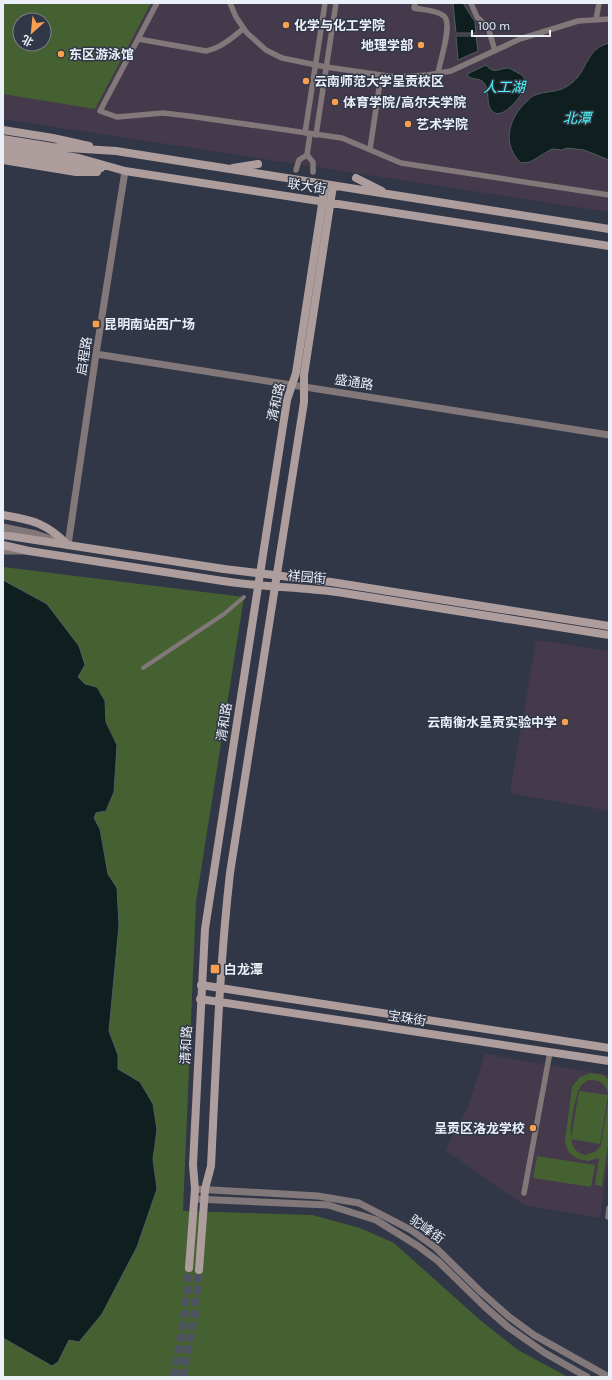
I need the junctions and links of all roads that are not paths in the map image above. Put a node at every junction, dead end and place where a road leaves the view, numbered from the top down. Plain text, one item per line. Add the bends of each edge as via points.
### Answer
1 (157, 3) edge
2 (230, 3) edge
3 (325, 3) edge
4 (336, 3) edge
5 (415, 3) edge
6 (471, 3) edge
7 (599, 3) edge
8 (609, 19) edge
9 (596, 20) junction
10 (243, 29) junction
11 (138, 38) junction
12 (495, 51) junction
13 (315, 65) junction
14 (326, 67) junction
15 (438, 73) junction
16 (381, 75) junction
17 (3, 130) edge
18 (310, 134) junction
19 (3, 139) edge
20 (3, 146) edge
21 (370, 149) junction
22 (116, 152) junction
23 (3, 153) edge
24 (307, 155) junction
25 (3, 160) edge
26 (258, 164) dead end
27 (228, 169) junction
28 (125, 170) junction
29 (296, 170) dead end
30 (313, 172) dead end
31 (356, 178) dead end
32 (329, 185) junction
33 (390, 195) junction
34 (609, 195) edge
35 (326, 201) junction
36 (609, 229) edge
37 (609, 246) edge
38 (96, 354) junction
39 (292, 385) junction
40 (304, 386) junction
41 (609, 435) edge
42 (3, 515) edge
43 (3, 527) edge
44 (3, 536) edge
45 (3, 545) edge
46 (68, 545) junction
47 (29, 551) junction
48 (3, 552) edge
49 (259, 574) junction
50 (277, 575) junction
51 (275, 586) junction
52 (257, 587) junction
53 (244, 598) dead end
54 (609, 626) edge
55 (609, 635) edge
56 (143, 668) dead end
57 (201, 985) junction
58 (220, 987) junction
59 (200, 999) junction
60 (219, 1001) junction
61 (609, 1048) edge
62 (550, 1052) junction
63 (609, 1061) edge
64 (196, 1189) junction
65 (205, 1189) junction
66 (524, 1193) dead end
67 (195, 1199) junction
68 (204, 1199) junction
69 (609, 1208) edge
70 (608, 1217) dead end
71 (189, 1268) tunnel mouth
72 (199, 1270) tunnel mouth
73 (587, 1377) edge
74 (609, 1377) edge

1 - 11 street
2 - 10 street
3 - 13 street
4 - 14 street
5 - 15 street via 414,8 440,14 447,22
6 - 12 street via 478,17 488,27
7 - 9 street
8 - 9 street
9 - 12 street via 578,21 520,39
10 - 11 street via 227,42 206,51
10 - 13 street via 266,50 282,58
11 - 18 street via 100,111 118,117 163,113
12 - 15 street via 457,69
13 - 14 street
13 - 18 street
14 - 16 street
14 - 18 street
15 - 16 street
16 - 21 street
17 - 22 main road
18 - 21 street via 342,138
18 - 24 street
19 - 22 main road, 联大街 via 52,147
20 - 28 main road, 联大街 via 79,158
21 - 34 street via 401,163
22 - 27 main road, 联大街
23 - 28 main road via 77,166
24 - 29 street via 299,160
24 - 30 street via 313,162
25 - 28 main road via 76,172
26 - 27 main road
27 - 32 main road, 联大街
28 - 35 main road, 联大街
28 - 38 street, 启程路
31 - 33 main road
32 - 33 main road, 联大街
32 - 35 main road, 清和路
33 - 36 main road, 联大街
35 - 37 main road, 联大街
35 - 39 main road, 清和路
35 - 40 main road, 清和路
38 - 39 street, 盛通路
38 - 46 street, 启程路
39 - 40 street, 盛通路
39 - 49 main road, 清和路 via 287,400
40 - 41 street, 盛通路
40 - 50 main road, 清和路 via 304,402
42 - 46 main road via 51,528
43 - 46 street via 36,534
44 - 46 main road, 祥园街
45 - 47 main road, 祥园街
46 - 49 main road, 祥园街, bridge
47 - 48 street
47 - 52 main road, 祥园街, bridge
49 - 50 main road, 祥园街
49 - 52 main road, 清和路
50 - 51 main road, 清和路
50 - 54 main road, 祥园街
51 - 52 main road, 祥园街
51 - 55 main road, 祥园街 via 338,592
51 - 58 main road, 清和路 via 230,872
52 - 57 main road, 清和路 via 213,870
53 - 56 street
57 - 58 main road, 宝珠街
57 - 59 main road, 清和路
58 - 60 main road, 清和路
58 - 61 main road, 宝珠街
59 - 60 main road, 宝珠街
59 - 64 main road, 清和路 via 193,1165
60 - 62 main road, 宝珠街
60 - 65 main road, 清和路 via 211,1166
62 - 63 main road, 宝珠街
62 - 66 street
64 - 65 street, 驼峰街
64 - 67 main road, 清和路
65 - 68 main road, 清和路
65 - 74 street, 驼峰街 via 318,1196 359,1203 411,1230 436,1248 508,1316 534,1335
67 - 68 street, 驼峰街
67 - 71 main road, 清和路
68 - 72 main road, 清和路
68 - 73 street, 驼峰街 via 328,1205 376,1220 438,1261 508,1327
69 - 70 street

